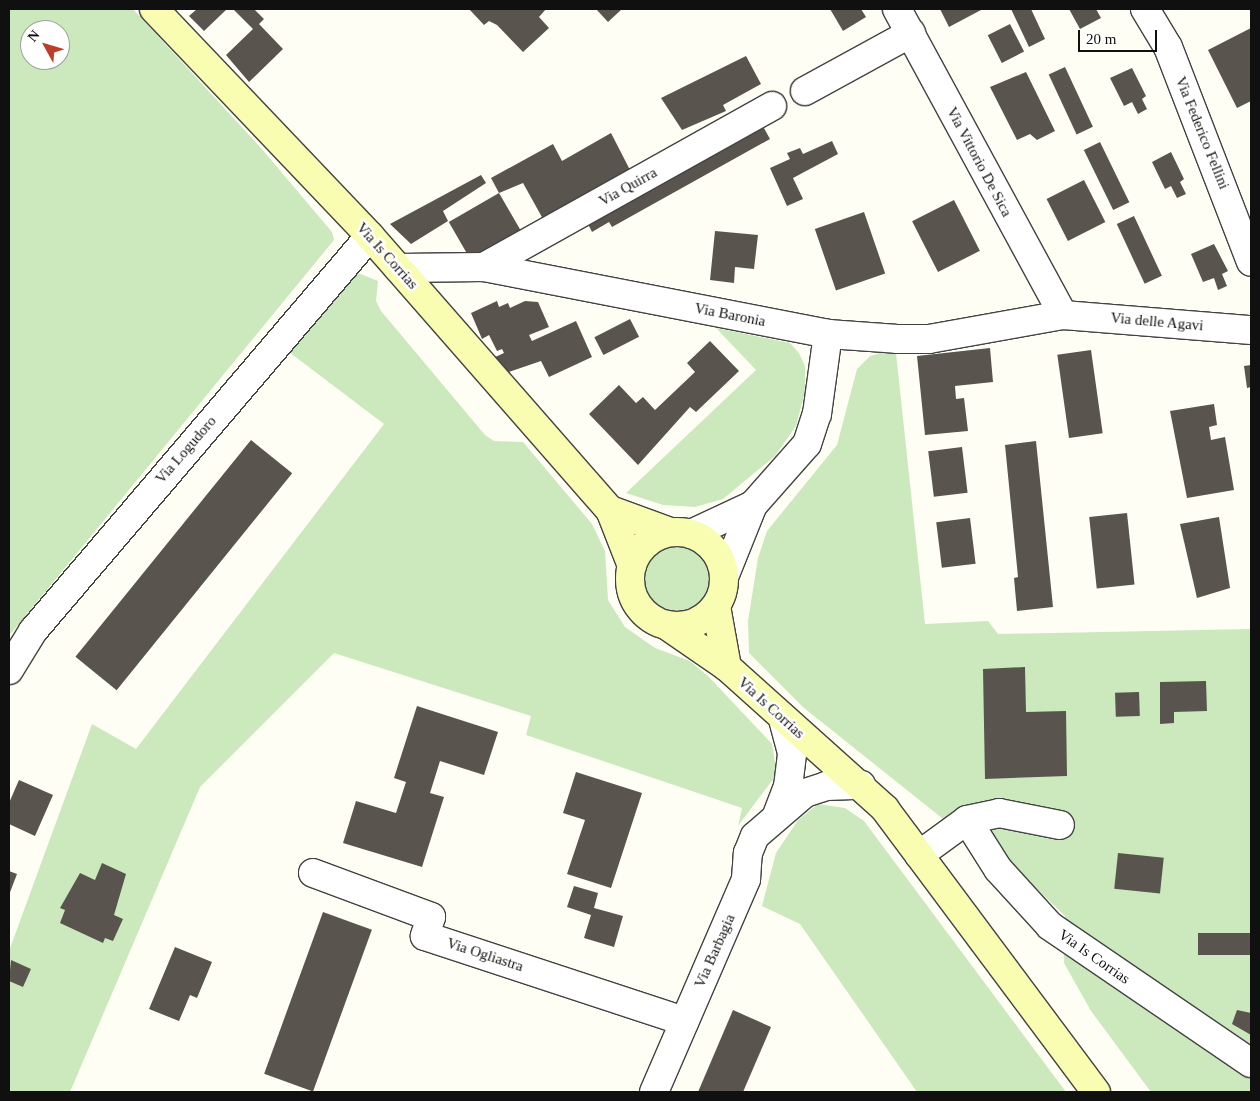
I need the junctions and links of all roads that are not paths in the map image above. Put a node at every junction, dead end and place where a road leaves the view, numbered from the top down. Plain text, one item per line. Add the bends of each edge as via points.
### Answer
1 (154, 9) edge
2 (897, 9) edge
3 (1145, 9) edge
4 (911, 33) junction
5 (805, 91) dead end
6 (772, 106) dead end
7 (370, 236) junction
8 (1251, 262) edge
9 (484, 267) junction
10 (398, 268) junction
11 (1063, 314) junction
12 (1251, 330) edge
13 (828, 334) junction
14 (753, 506) junction
15 (610, 510) junction
16 (680, 533) junction
17 (632, 566) junction
18 (724, 577) junction
19 (716, 606) junction
20 (666, 625) junction
21 (726, 667) junction
22 (9, 670) edge
23 (783, 720) junction
24 (861, 785) junction
25 (778, 815) junction
26 (967, 820) junction
27 (1060, 825) dead end
28 (919, 855) junction
29 (313, 874) dead end
30 (684, 1021) junction
31 (1251, 1063) edge
32 (654, 1092) edge
33 (1096, 1092) edge

1 - 7 street, Via Is Corrias
2 - 4 street, Via Vittorio De Sica
3 - 8 street, Via Federico Fellini via 1172,56
4 - 5 street
4 - 11 street, Via Vittorio De Sica
6 - 9 street, Via Quirra
7 - 10 street, Via Is Corrias
7 - 22 street, Via Logudoro via 34,630
9 - 10 street, Via Baronia
9 - 13 street, Via Baronia
10 - 15 street, Via Is Corrias
11 - 12 street, Via delle Agavi
11 - 13 street, Via Baronia via 929,339
13 - 14 street via 817,414 807,444
14 - 16 street
14 - 18 street
15 - 16 street, Via Is Corrias
15 - 17 street, Via Is Corrias
16 - 17 street via 645,544
16 - 18 street via 714,549
17 - 20 street via 632,591 639,606
18 - 19 street
19 - 20 street via 691,624
19 - 21 street, Via Is Corrias
20 - 21 street, Via Is Corrias
21 - 23 street, Via Is Corrias
23 - 24 street, Via Is Corrias
23 - 25 street via 792,753 788,786
24 - 25 street, Via Barbagia via 826,786 805,793
24 - 28 street, Via Is Corrias
25 - 30 street, Via Barbagia via 750,844 746,879
26 - 27 street via 998,813
26 - 28 street
26 - 31 street, Via Is Corrias via 998,869 1050,926
28 - 33 street, Via Is Corrias
29 - 30 street, Via Ogliastra via 431,917 425,936
30 - 32 street, Via Barbagia

